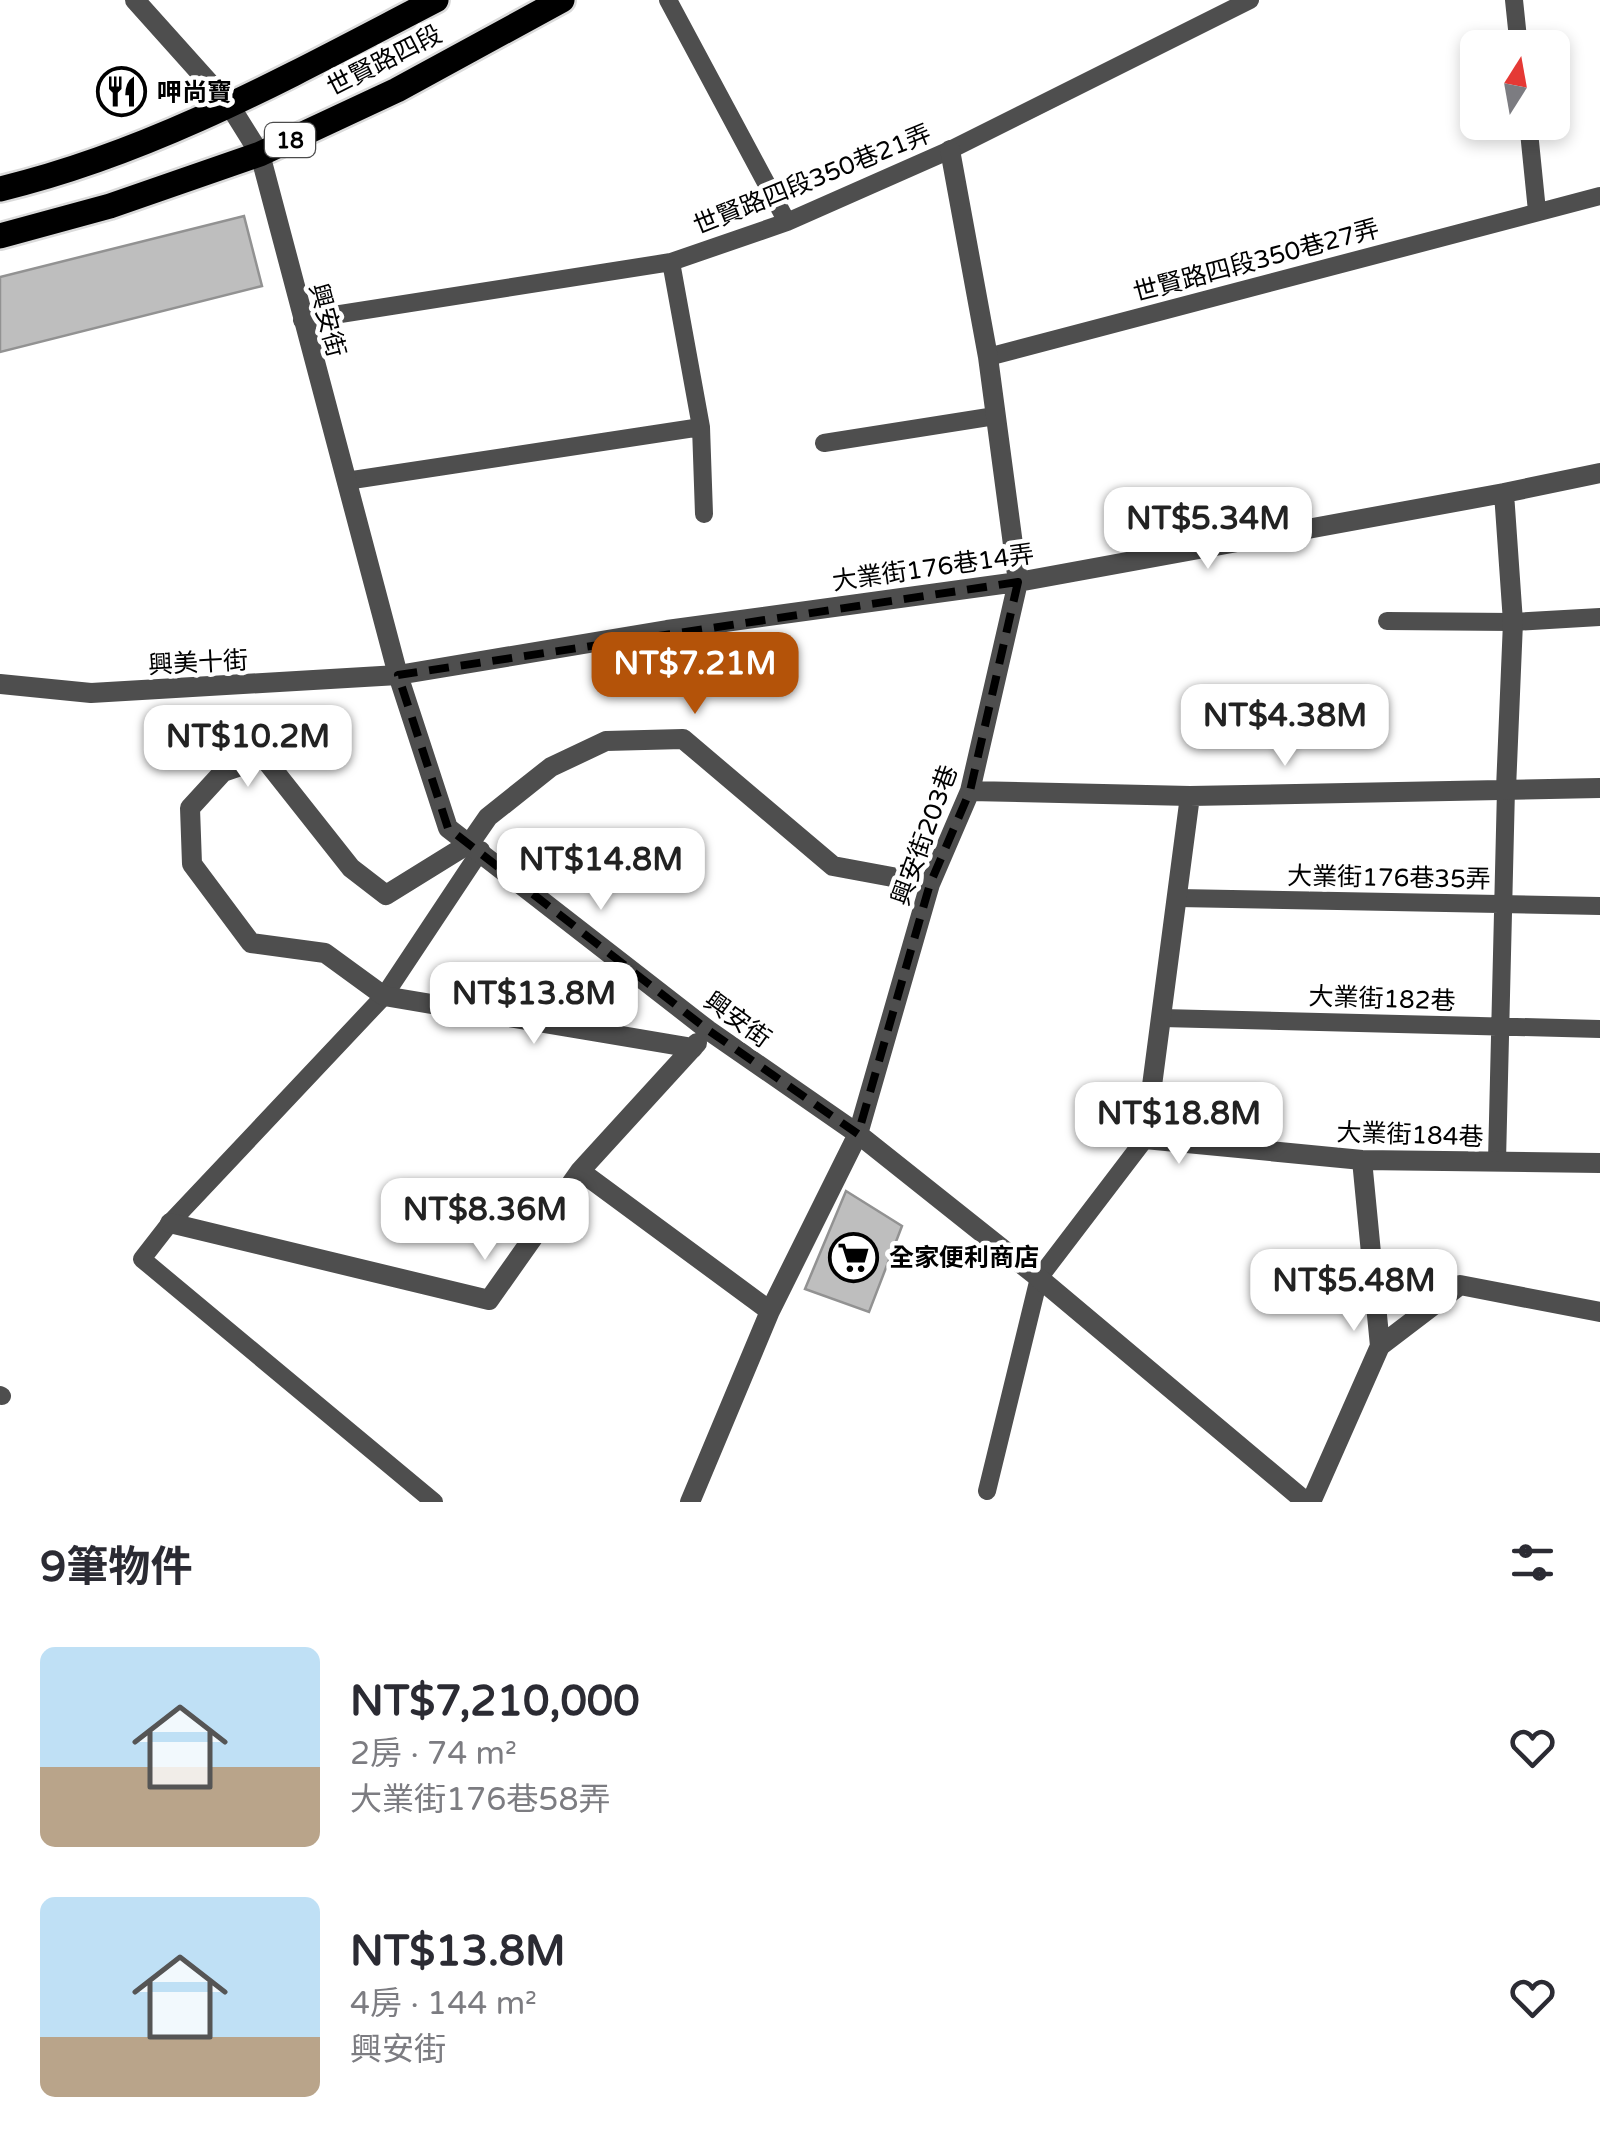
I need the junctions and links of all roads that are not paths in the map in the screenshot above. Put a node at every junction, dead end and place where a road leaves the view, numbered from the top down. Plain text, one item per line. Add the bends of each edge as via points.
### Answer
1 (136, 0) edge
2 (436, 0) edge
3 (562, 0) edge
4 (668, 0) edge
5 (1250, 0) edge
6 (1514, 0) edge
7 (1517, 30) edge
8 (230, 106) junction
9 (1530, 140) edge
10 (950, 150) junction
11 (260, 154) junction
12 (0, 188) edge
13 (1600, 196) edge
14 (1537, 211) junction
15 (787, 222) junction
16 (0, 236) edge
17 (670, 262) junction
18 (302, 320) junction
19 (988, 357) junction
20 (995, 416) junction
21 (701, 427) junction
22 (824, 443) dead end
23 (1600, 473) edge
24 (346, 481) junction
25 (1504, 493) junction
26 (704, 514) dead end
27 (1018, 582) junction
28 (1600, 616) edge
29 (1388, 621) dead end
30 (1513, 622) junction
31 (398, 675) junction
32 (0, 684) edge
33 (1600, 788) edge
34 (1506, 789) junction
35 (970, 791) junction
36 (1190, 796) junction
37 (476, 847) junction
38 (930, 884) junction
39 (1178, 898) junction
40 (1505, 904) junction
41 (1600, 906) edge
42 (384, 996) junction
43 (1162, 1018) junction
44 (1502, 1027) junction
45 (1600, 1029) edge
46 (708, 1030) junction
47 (693, 1048) junction
48 (858, 1134) junction
49 (1145, 1139) junction
50 (1362, 1160) junction
51 (1498, 1161) junction
52 (1600, 1162) edge
53 (580, 1171) junction
54 (170, 1223) junction
55 (1039, 1278) junction
56 (770, 1310) junction
57 (1600, 1312) edge
58 (1380, 1346) junction
59 (987, 1491) dead end
60 (434, 1502) edge
61 (690, 1502) edge
62 (1309, 1502) edge

1 - 8 street, 興安街
2 - 8 main road, 世賢路四段 / 18
3 - 11 main road, 世賢路四段 / 18 via 397,90
4 - 15 lane
5 - 10 lane, 世賢路四段350巷21弄
6 - 7 lane
8 - 11 street, 興安街
8 - 12 main road, 世賢路四段 / 18 via 79,168
9 - 14 lane
10 - 15 lane, 世賢路四段350巷21弄
10 - 19 street, 興安街203巷
11 - 16 main road, 世賢路四段 / 18
11 - 18 street, 興安街
13 - 14 lane, 世賢路四段350巷27弄
14 - 19 lane, 世賢路四段350巷27弄
15 - 17 lane, 世賢路四段350巷21弄
17 - 18 lane, 世賢路四段350巷21弄
17 - 21 lane
18 - 24 street, 興安街
19 - 20 street, 興安街203巷
20 - 22 lane
20 - 27 street, 興安街203巷
21 - 24 lane
21 - 26 lane
23 - 25 street, 大業街176巷14弄
24 - 31 street, 興安街
25 - 27 street, 大業街176巷14弄
25 - 30 street
27 - 31 street, 大業街176巷14弄
27 - 35 street, 興安街203巷
28 - 30 lane
29 - 30 lane
30 - 34 street
31 - 32 street, 興美十街 via 92,693
31 - 37 street, 興安街 via 448,828
33 - 34 street
34 - 36 street
34 - 40 lane
35 - 36 street
35 - 38 street, 興安街203巷
36 - 39 street
37 - 38 street via 488,817 551,767 606,741 682,739 833,866
37 - 42 lane
37 - 42 street via 386,896 351,868 264,758 224,772 190,808 192,864 251,944 325,953
37 - 46 street, 興安街
38 - 48 street, 興安街203巷
39 - 40 lane, 大業街176巷35弄
39 - 43 street
40 - 41 lane, 大業街176巷35弄
40 - 44 lane
42 - 47 street
42 - 54 lane
43 - 44 lane, 大業街182巷
43 - 49 street
44 - 45 lane, 大業街182巷
44 - 51 lane
46 - 47 street
46 - 48 street, 興安街
47 - 53 street
48 - 55 street, 興安街
48 - 56 street, 興安街203巷
49 - 50 street, 大業街184巷
49 - 55 lane
50 - 51 street, 大業街184巷
50 - 58 street
51 - 52 street, 大業街184巷
53 - 54 street via 489,1300
53 - 56 street
54 - 60 lane via 142,1259
55 - 59 lane
55 - 62 street, 興安街
56 - 61 street, 興安街203巷
57 - 58 street via 1460,1285
58 - 62 street

